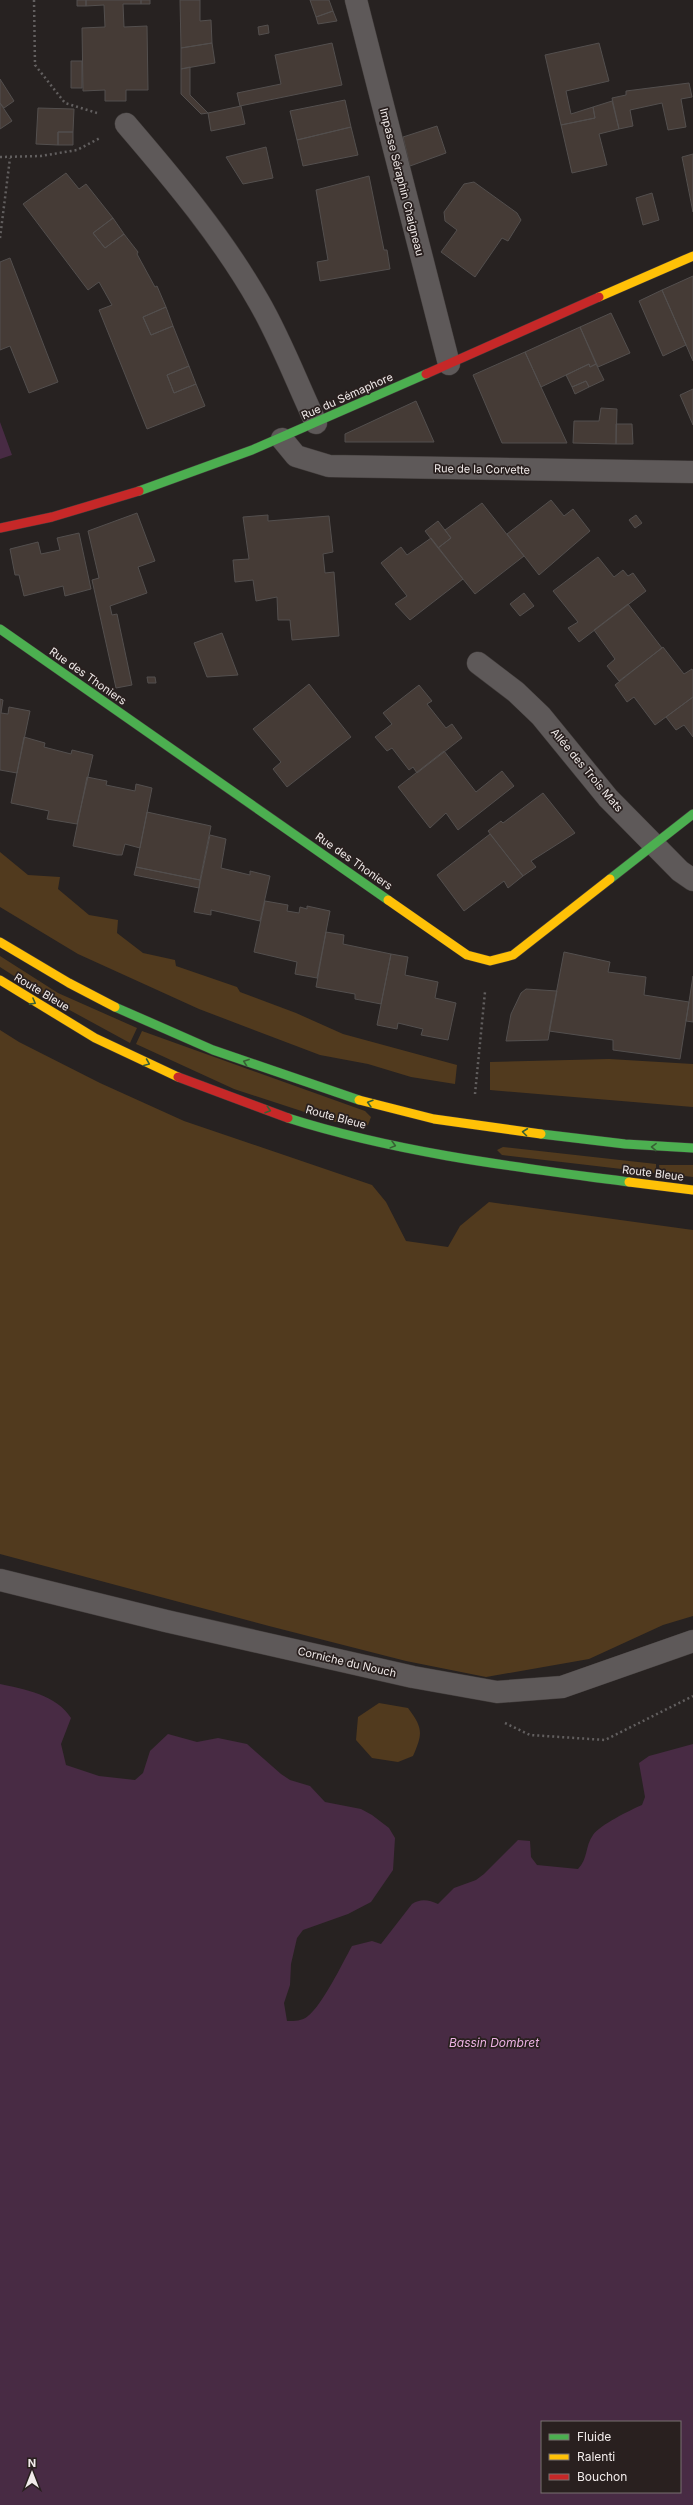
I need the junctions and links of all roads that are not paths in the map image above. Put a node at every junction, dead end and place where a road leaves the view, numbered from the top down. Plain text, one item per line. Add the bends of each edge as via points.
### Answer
1 (356, 0) edge
2 (126, 124) road end
3 (693, 256) edge
4 (449, 364) junction
5 (316, 423) junction
6 (282, 438) junction
7 (693, 472) edge
8 (0, 528) edge
9 (0, 629) edge
10 (478, 663) dead end
11 (693, 814) edge
12 (654, 844) junction
13 (693, 880) edge
14 (0, 942) edge
15 (0, 980) edge
16 (693, 1148) edge
17 (693, 1190) edge
18 (0, 1580) edge
19 (693, 1641) edge

1 - 4 street, Impasse Séraphin Chaigneau
2 - 5 street via 177,183 221,242 255,296
3 - 4 street, Rue du Sémaphore
4 - 5 street, Rue du Sémaphore
5 - 6 street, Rue du Sémaphore
6 - 7 street, Rue de la Corvette via 296,456 329,466
6 - 8 street, Rue du Sémaphore via 208,468 118,498 38,521
9 - 12 street, Rue des Thoniers via 467,955 490,961 513,955
10 - 12 street, Allée des Trois Mats via 516,692 541,716 608,798
11 - 12 street, Rue des Thoniers
12 - 13 street, Allée des Trois Mats via 680,871
16 -> 14 street, Route Bleue via 647,1147 472,1126 414,1115 339,1094 212,1050 141,1021 46,972
15 -> 17 street, Route Bleue via 24,997 132,1056 224,1096 304,1121 409,1149 527,1169
18 - 19 street, Corniche du Nouch via 166,1621 405,1675 497,1692 562,1687

